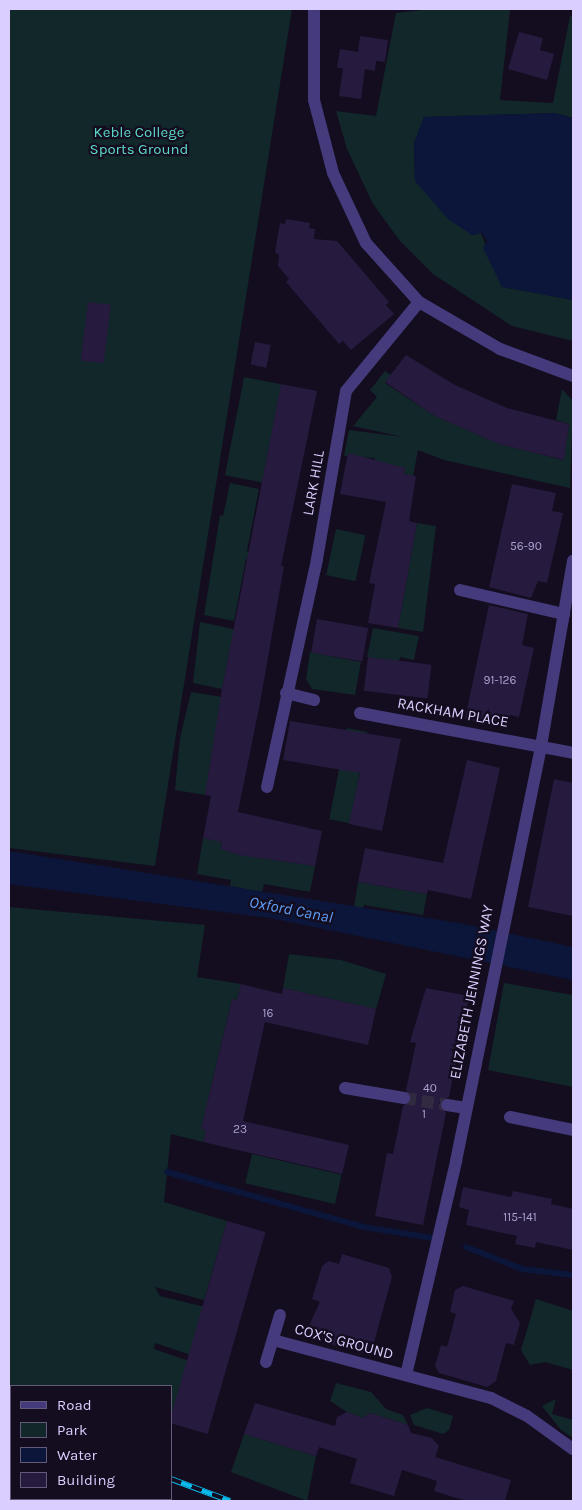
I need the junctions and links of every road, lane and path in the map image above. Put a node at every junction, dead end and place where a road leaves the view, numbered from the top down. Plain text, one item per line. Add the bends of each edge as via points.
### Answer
1 (314, 9) edge
2 (419, 302) junction
3 (573, 376) edge
4 (573, 561) edge
5 (460, 590) dead end
6 (564, 614) junction
7 (286, 693) junction
8 (314, 700) dead end
9 (360, 713) dead end
10 (541, 746) junction
11 (573, 753) edge
12 (267, 787) dead end
13 (346, 1088) dead end
14 (404, 1098) tunnel mouth
15 (447, 1105) tunnel mouth
16 (466, 1108) junction
17 (510, 1117) dead end
18 (573, 1130) edge
19 (280, 1315) dead end
20 (273, 1340) junction
21 (266, 1362) dead end
22 (406, 1375) junction
23 (573, 1449) edge

1 - 2 street via 314,100 333,173 366,242
2 - 3 street via 500,349
2 - 7 street, LARK HILL via 346,391 317,559
4 - 6 street, ELIZABETH JENNINGS WAY
5 - 6 street
6 - 10 street, ELIZABETH JENNINGS WAY
7 - 8 street
7 - 12 street, LARK HILL
9 - 10 street, RACKHAM PLACE
10 - 11 street, RACKHAM PLACE
10 - 16 street, ELIZABETH JENNINGS WAY
13 - 14 street
15 - 16 street
16 - 22 street, ELIZABETH JENNINGS WAY
17 - 18 street
19 - 20 street, COX'S GROUND
20 - 21 street, COX'S GROUND
20 - 22 street, COX'S GROUND
22 - 23 street, COX'S GROUND via 491,1398 527,1416

